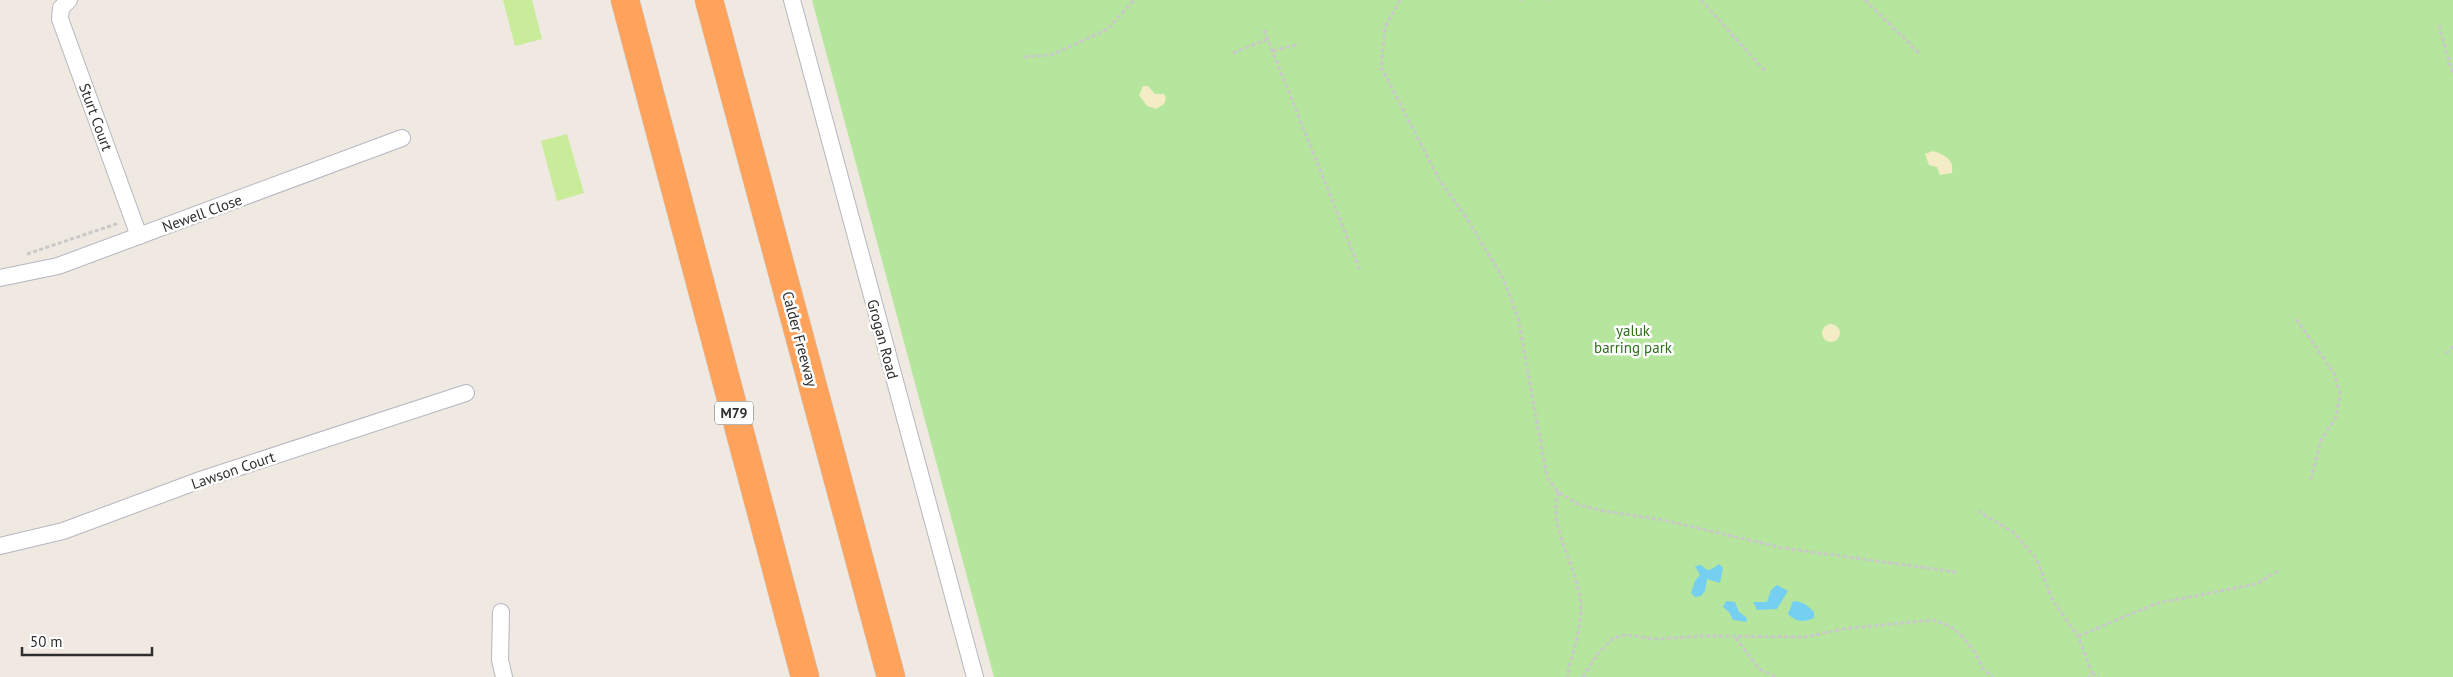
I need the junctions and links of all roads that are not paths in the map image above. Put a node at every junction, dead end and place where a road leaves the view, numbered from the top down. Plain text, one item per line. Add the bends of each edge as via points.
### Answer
1 (69, 0) edge
2 (614, 0) edge
3 (625, 0) edge
4 (709, 0) edge
5 (721, 0) edge
6 (792, 0) edge
7 (402, 138) dead end
8 (664, 149) junction
9 (139, 236) junction
10 (0, 278) edge
11 (466, 393) dead end
12 (848, 519) junction
13 (0, 546) edge
14 (501, 612) dead end
15 (504, 677) edge
16 (805, 677) edge
17 (891, 677) edge
18 (975, 677) edge

1 - 9 street, Sturt Court via 61,8 60,19
2 - 8 highway
3 - 8 highway, M79
4 - 12 highway, Calder Freeway
5 - 12 highway
6 - 18 street, Grogan Road
7 - 9 street, Newell Close
8 - 16 highway, M79
9 - 10 street, Newell Close via 58,266
11 - 13 street, Lawson Court via 203,479 63,531
12 - 17 highway, Calder Freeway
14 - 15 street via 500,660

